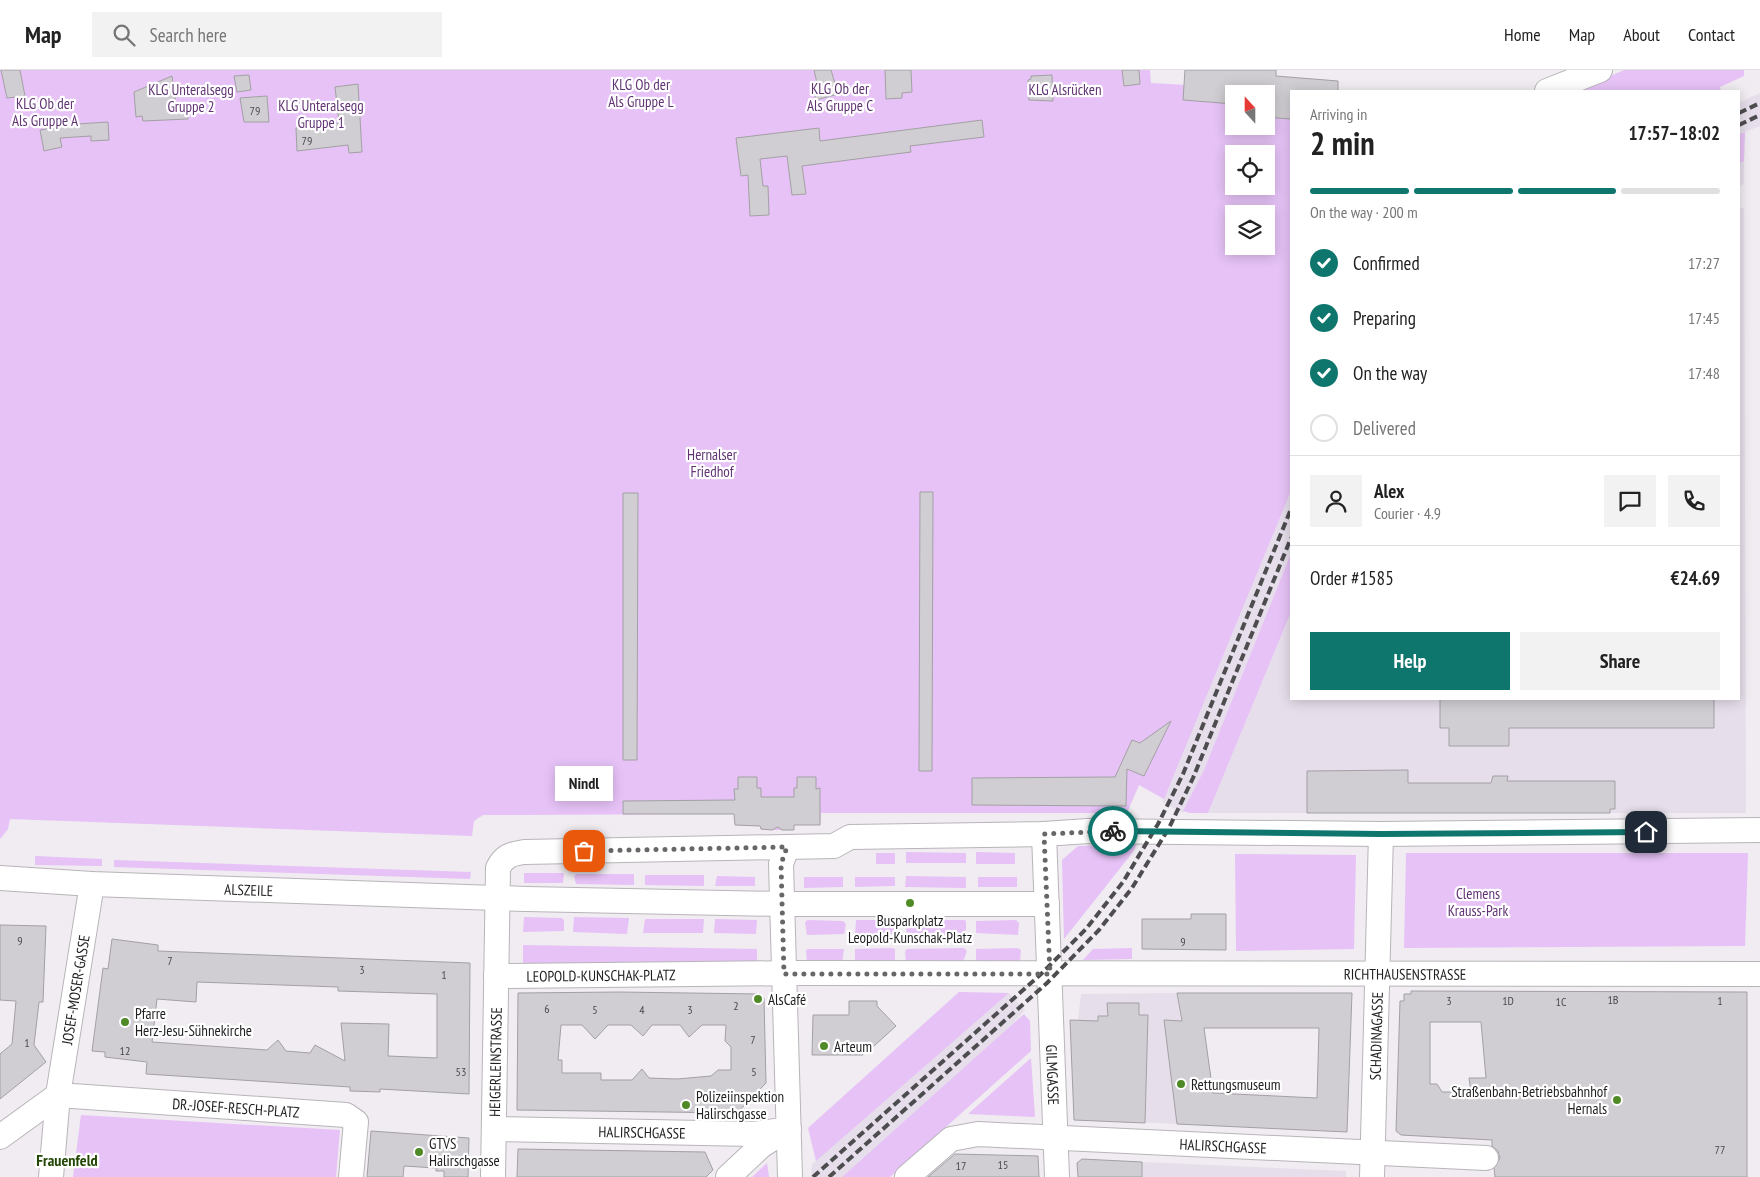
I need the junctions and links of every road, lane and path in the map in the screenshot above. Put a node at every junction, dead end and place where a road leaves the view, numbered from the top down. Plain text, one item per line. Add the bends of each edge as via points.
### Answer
1 (1600, 70) edge
2 (1550, 90) edge
3 (1760, 830) edge
4 (1044, 834) junction
5 (1381, 834) junction
6 (787, 847) junction
7 (0, 878) edge
8 (92, 884) junction
9 (497, 898) junction
10 (782, 904) junction
11 (1047, 904) junction
12 (784, 974) junction
13 (1050, 974) junction
14 (1378, 974) junction
15 (1760, 974) edge
16 (496, 976) junction
17 (58, 1094) junction
18 (789, 1128) junction
19 (494, 1129) junction
20 (0, 1137) edge
21 (1055, 1138) junction
22 (1373, 1152) junction
23 (1486, 1158) dead end
24 (51, 1177) edge
25 (351, 1177) edge
26 (493, 1177) edge
27 (728, 1177) edge
28 (790, 1177) edge
29 (907, 1177) edge
30 (1057, 1177) edge
31 (1372, 1177) edge

1 - 2 street
3 - 5 street
4 - 5 street via 1170,830
4 - 6 street via 850,838 834,846
4 - 11 street
5 - 14 street, SCHADINAGASSE
6 - 9 street via 524,852 503,859 498,868
6 - 10 street via 781,864
7 - 8 street, ALSZEILE
8 - 9 street, ALSZEILE
8 - 17 street, JOSEF-MOSER-GASSE
9 - 10 street
9 - 16 street
10 - 11 street
10 - 12 street
11 - 13 street
12 - 13 street, LEOPOLD-KUNSCHAK-PLATZ
12 - 16 street, LEOPOLD-KUNSCHAK-PLATZ
12 - 18 street
13 - 14 street, RICHTHAUSENSTRASSE
13 - 21 street, GILMGASSE
14 - 15 street, RICHTHAUSENSTRASSE
14 - 22 street, SCHADINAGASSE
16 - 19 street, HEIGERLEINSTRASSE
17 - 20 street
17 - 24 street
17 - 25 street, DR.-JOSEF-RESCH-PLATZ via 346,1115 356,1122
18 - 19 street, HALIRSCHGASSE via 754,1134
18 - 27 street via 761,1146
18 - 28 street
19 - 26 street, HEIGERLEINSTRASSE
21 - 22 street, HALIRSCHGASSE
21 - 29 street, HALIRSCHGASSE via 962,1136 940,1147
21 - 30 street, GILMGASSE
22 - 23 street, HALIRSCHGASSE
22 - 31 street, SCHADINAGASSE

